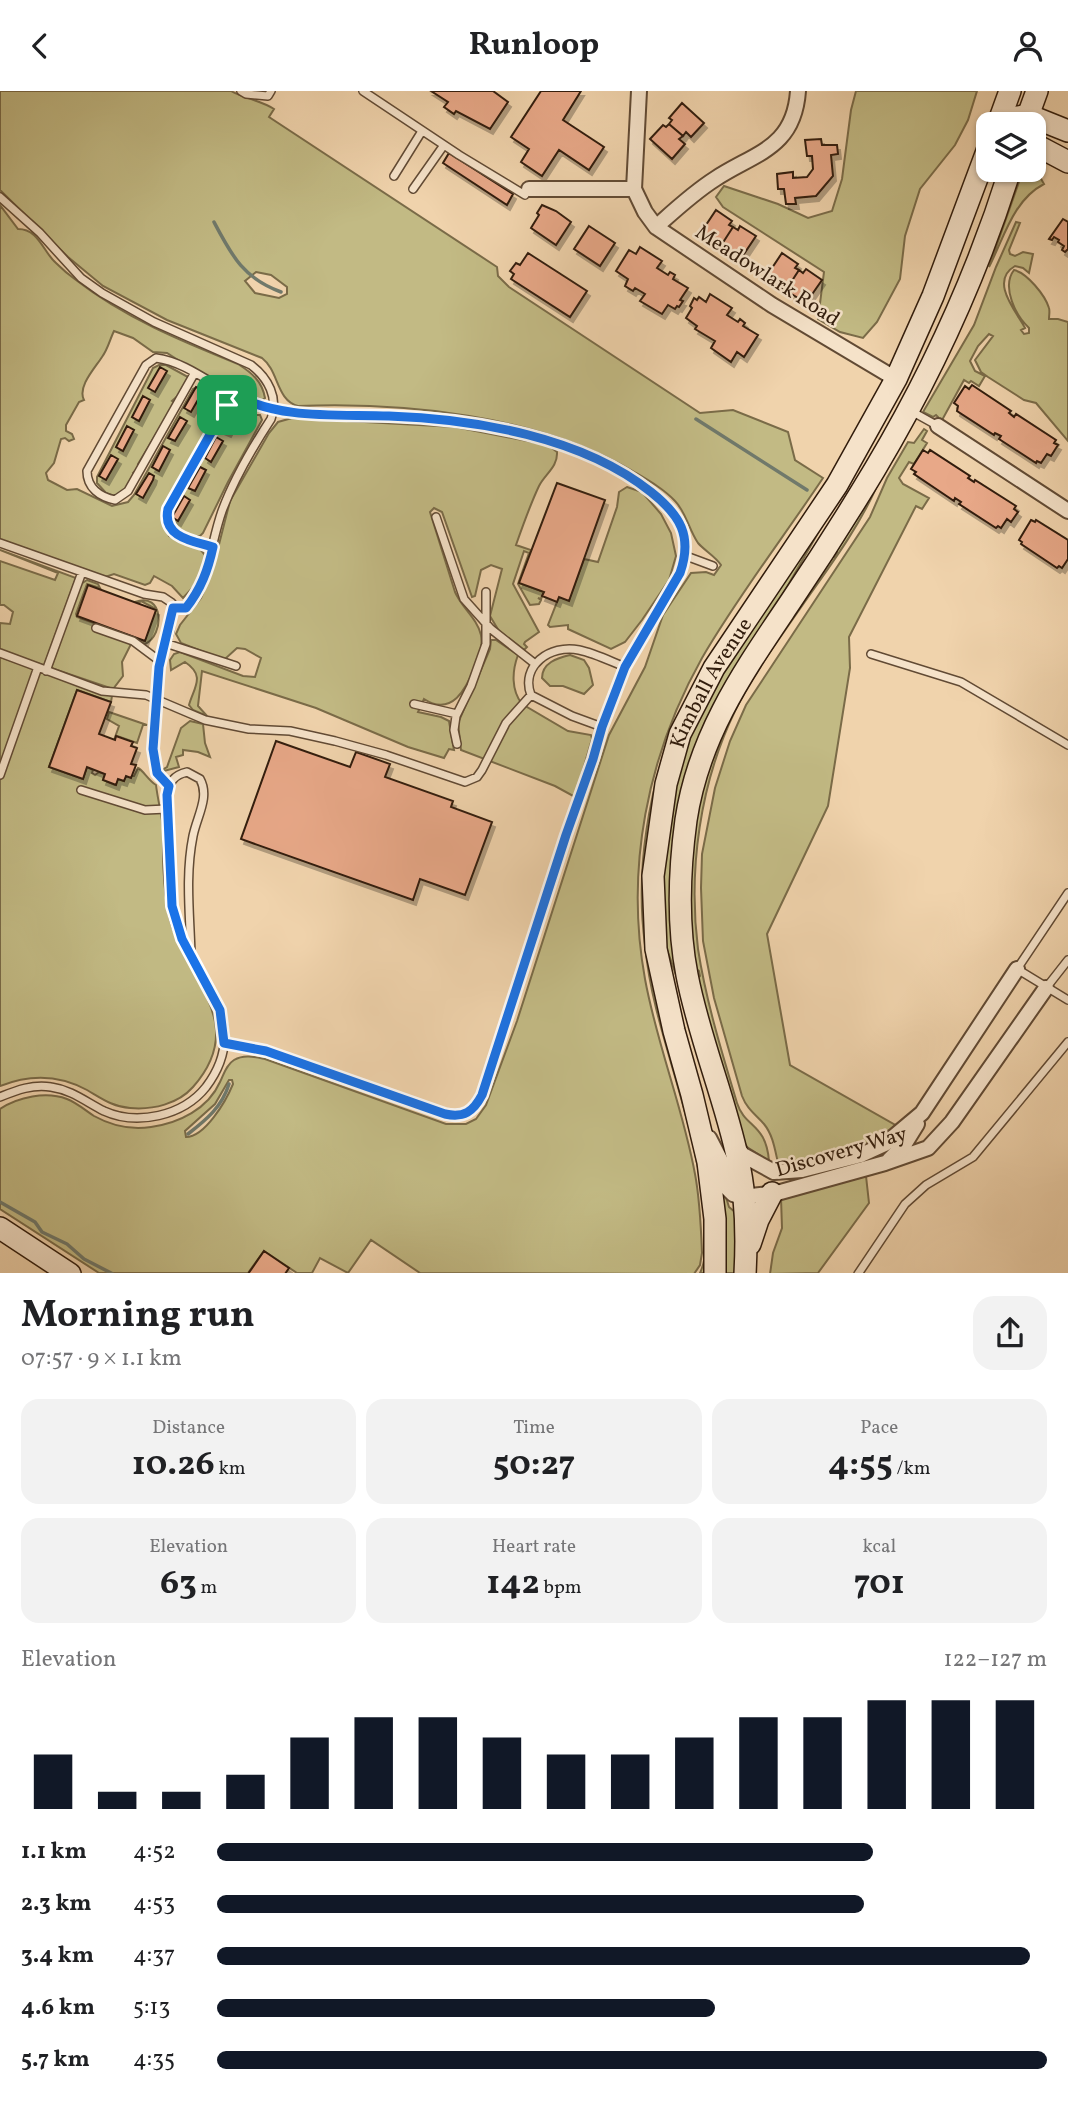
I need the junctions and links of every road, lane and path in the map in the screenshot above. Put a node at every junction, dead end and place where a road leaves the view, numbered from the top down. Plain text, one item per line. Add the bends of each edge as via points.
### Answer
1 (241, 91) edge
2 (271, 91) edge
3 (363, 91) edge
4 (639, 91) edge
5 (798, 91) edge
6 (1010, 91) edge
7 (1037, 91) edge
8 (1003, 112) edge
9 (1029, 112) edge
10 (1046, 125) edge
11 (422, 131) junction
12 (1068, 131) edge
13 (444, 145) junction
14 (1046, 150) edge
15 (1068, 162) edge
16 (394, 176) dead end
17 (976, 181) edge
18 (1006, 182) edge
19 (413, 189) dead end
20 (634, 189) junction
21 (527, 192) joint
22 (0, 197) edge
23 (656, 227) junction
24 (194, 374) junction
25 (896, 379) junction
26 (233, 394) junction
27 (274, 409) junction
28 (909, 409) junction
29 (938, 426) joint
30 (1068, 511) edge
31 (436, 517) dead end
32 (0, 543) edge
33 (213, 547) junction
34 (686, 557) junction
35 (820, 558) junction
36 (713, 566) dead end
37 (82, 572) junction
38 (486, 592) dead end
39 (173, 608) junction
40 (486, 624) junction
41 (96, 628) dead end
42 (165, 643) junction
43 (0, 653) edge
44 (871, 654) dead end
45 (161, 662) junction
46 (534, 663) junction
47 (236, 666) dead end
48 (38, 667) junction
49 (625, 667) junction
50 (46, 671) junction
51 (531, 695) junction
52 (157, 699) junction
53 (414, 703) dead end
54 (457, 713) junction
55 (602, 727) junction
56 (457, 744) dead end
57 (1068, 745) edge
58 (0, 775) edge
59 (169, 786) junction
60 (81, 790) dead end
61 (167, 809) junction
62 (1068, 893) edge
63 (191, 955) junction
64 (1068, 961) edge
65 (1017, 969) junction
66 (1046, 988) junction
67 (1068, 1000) edge
68 (1068, 1042) edge
69 (224, 1043) junction
70 (0, 1097) edge
71 (922, 1113) junction
72 (699, 1121) junction
73 (732, 1141) junction
74 (886, 1163) junction
75 (772, 1193) junction
76 (742, 1197) junction
77 (0, 1228) edge
78 (745, 1267) edge
79 (70, 1273) edge
80 (715, 1273) edge
81 (858, 1273) edge

1 - 2 lane via 268,96
3 - 11 lane
4 - 20 street
5 - 23 street via 791,120 773,147 715,179
6 - 8 main road
7 - 9 main road
10 - 12 main road
11 - 13 lane
11 - 16 lane
13 - 19 lane
13 - 21 lane
14 - 15 main road
17 - 25 main road, Kimball Avenue
18 - 28 main road, Kimball Avenue via 975,271
20 - 21 street
20 - 23 street, Meadowlark Road
22 - 27 lane via 102,293 262,373 274,397
23 - 25 street, Meadowlark Road via 772,305
24 - 24 lane via 128,491 115,501 96,492 89,485 87,471 146,365 163,359
24 - 26 lane
25 - 35 main road via 904,389 855,477
25 - 72 main road, Kimball Avenue via 837,485 714,668 680,734 666,784 653,876 656,949
26 - 27 lane
26 - 33 lane via 168,509 168,524 177,536
27 - 33 lane via 229,492
27 - 34 lane via 432,419 498,429 587,454 630,476 660,499 684,532
28 - 29 lane
28 - 35 main road, Kimball Avenue
29 - 30 street
31 - 40 lane via 460,590
32 - 37 lane
33 - 39 lane via 204,580 192,601 186,608
34 - 36 lane
34 - 49 lane
35 - 73 main road, Kimball Avenue via 718,717 687,817 680,886 684,954
37 - 39 lane via 169,599
37 - 50 lane
38 - 40 lane
39 - 42 lane
40 - 46 lane
40 - 54 lane via 483,656
41 - 45 lane via 133,641
42 - 45 lane
42 - 47 lane
43 - 48 lane
44 - 57 lane via 961,681
45 - 52 lane
46 - 49 lane via 564,649 577,649
46 - 51 lane via 529,673
48 - 50 lane
48 - 58 lane
49 - 55 lane
50 - 52 lane via 102,691
51 - 52 lane via 506,723 477,777 466,782 335,741 205,720
51 - 55 lane
52 - 59 lane via 153,758 157,773
53 - 54 lane
54 - 56 lane
55 - 69 lane via 476,1107 457,1117 445,1114 266,1051
59 - 61 lane
59 - 63 lane via 175,776 187,772 200,779 205,792 188,872
60 - 61 lane via 145,810
61 - 63 lane via 172,906
62 - 65 lane
63 - 69 lane via 220,1010
64 - 66 lane
65 - 66 lane
65 - 71 street, Discovery Way
66 - 67 lane
66 - 74 street, Discovery Way via 952,1122 928,1147
68 - 81 lane via 972,1157 905,1204
69 - 70 lane via 214,1075 200,1094 161,1115 117,1116 51,1087 33,1086
71 - 73 street, Discovery Way via 885,1144 802,1170 767,1170 743,1155
71 - 74 street via 904,1145
72 - 76 street via 722,1163 727,1188
72 - 80 main road, Kimball Avenue via 712,1188
73 - 76 main road, Kimball Avenue
74 - 75 street, Discovery Way
75 - 76 street, Discovery Way
75 - 78 main road via 756,1223
76 - 78 main road, Kimball Avenue
77 - 79 main road

